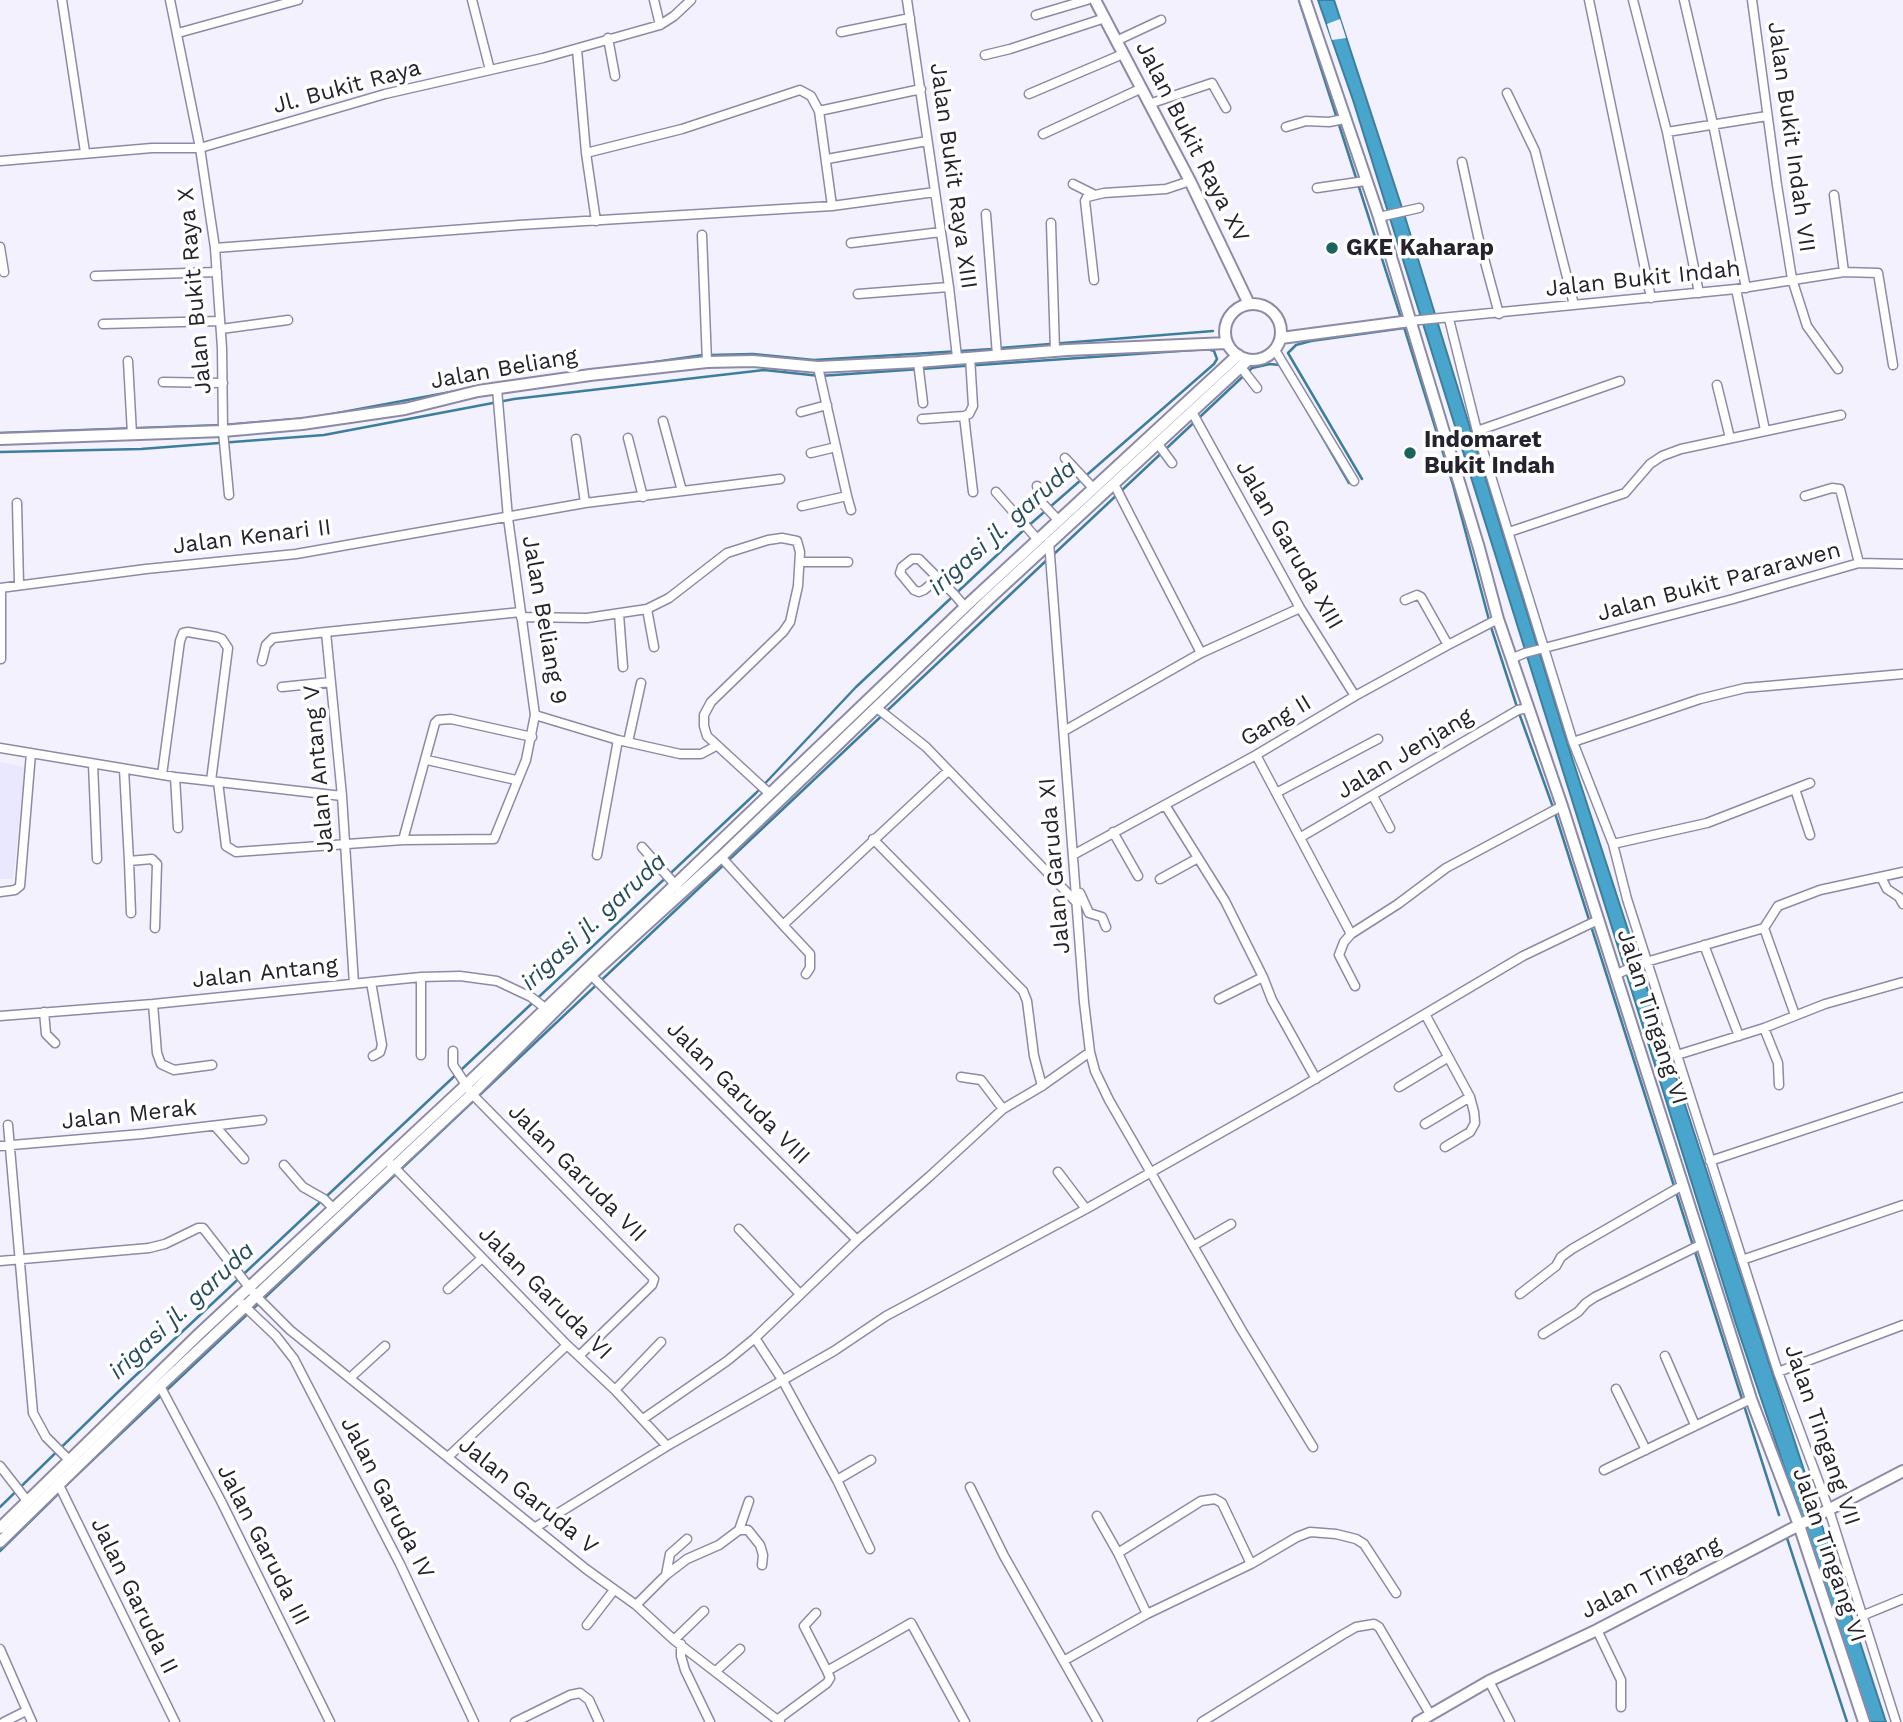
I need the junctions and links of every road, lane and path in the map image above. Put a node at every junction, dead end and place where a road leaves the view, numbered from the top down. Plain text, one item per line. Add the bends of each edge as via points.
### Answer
1 (62, 0) edge
2 (170, 0) edge
3 (298, 0) edge
4 (472, 0) edge
5 (654, 0) edge
6 (691, 0) edge
7 (906, 0) edge
8 (1087, 0) edge
9 (1095, 0) edge
10 (1305, 0) edge
11 (1589, 0) edge
12 (1633, 0) edge
13 (1685, 0) edge
14 (1752, 0) edge
15 (1036, 15) dead end
16 (910, 18) junction
17 (1105, 18) junction
18 (1161, 20) dead end
19 (660, 25) junction
20 (178, 33) junction
21 (841, 33) dead end
22 (608, 38) junction
23 (1116, 41) junction
24 (577, 49) junction
25 (1122, 54) junction
26 (985, 55) dead end
27 (490, 70) junction
28 (615, 76) dead end
29 (921, 89) junction
30 (1140, 89) junction
31 (1507, 93) dead end
32 (1029, 94) dead end
33 (1149, 104) junction
34 (1226, 108) dead end
35 (818, 111) junction
36 (1767, 116) junction
37 (1344, 119) junction
38 (1713, 124) junction
39 (1286, 127) dead end
40 (1667, 132) junction
41 (1044, 134) dead end
42 (927, 141) junction
43 (200, 148) junction
44 (85, 152) junction
45 (586, 153) junction
46 (827, 159) junction
47 (0, 161) edge
48 (1462, 162) dead end
49 (1190, 181) junction
50 (1365, 181) junction
51 (1073, 184) dead end
52 (1317, 188) dead end
53 (935, 192) junction
54 (1093, 194) junction
55 (1834, 194) dead end
56 (832, 206) junction
57 (1419, 208) dead end
58 (986, 214) dead end
59 (1383, 216) junction
60 (596, 221) junction
61 (1051, 223) dead end
62 (941, 232) junction
63 (702, 235) dead end
64 (851, 243) dead end
65 (215, 248) junction
66 (1, 252) edge
67 (4, 272) dead end
68 (217, 272) junction
69 (1844, 272) junction
70 (95, 276) dead end
71 (1792, 278) junction
72 (1094, 280) dead end
73 (950, 287) junction
74 (1741, 288) junction
75 (1699, 293) junction
76 (858, 295) dead end
77 (1651, 298) junction
78 (1249, 304) junction
79 (1574, 305) junction
80 (1499, 314) junction
81 (1449, 319) junction
82 (288, 320) dead end
83 (1416, 321) junction
84 (103, 324) dead end
85 (220, 325) junction
86 (1281, 338) junction
87 (1227, 343) junction
88 (1055, 351) junction
89 (1275, 351) junction
90 (997, 355) junction
91 (957, 357) junction
92 (970, 357) junction
93 (1242, 360) junction
94 (128, 361) dead end
95 (707, 362) junction
96 (918, 362) junction
97 (1893, 365) dead end
98 (818, 367) junction
99 (1838, 369) dead end
100 (163, 382) dead end
101 (1620, 382) dead end
102 (223, 383) junction
103 (1717, 385) dead end
104 (1256, 388) dead end
105 (497, 389) junction
106 (923, 402) dead end
107 (827, 405) junction
108 (801, 412) dead end
109 (1192, 412) junction
110 (1841, 415) dead end
111 (964, 416) junction
112 (922, 419) dead end
113 (663, 421) dead end
114 (1765, 430) junction
115 (223, 431) junction
116 (1477, 431) junction
117 (132, 434) junction
118 (628, 438) dead end
119 (1730, 438) junction
120 (0, 439) edge
121 (576, 439) dead end
122 (1158, 444) junction
123 (836, 447) junction
124 (811, 453) dead end
125 (1065, 458) dead end
126 (1172, 463) dead end
127 (780, 479) dead end
128 (1354, 481) dead end
129 (1114, 484) junction
130 (1037, 486) dead end
131 (1094, 489) junction
132 (682, 491) junction
133 (973, 492) dead end
134 (996, 492) dead end
135 (229, 495) dead end
136 (847, 496) junction
137 (1805, 496) dead end
138 (643, 497) junction
139 (17, 503) dead end
140 (585, 503) junction
141 (802, 506) dead end
142 (851, 510) dead end
143 (508, 518) junction
144 (1059, 521) junction
145 (1509, 532) junction
146 (1044, 539) junction
147 (800, 562) junction
148 (848, 562) dead end
149 (1859, 563) junction
150 (1903, 564) edge
151 (938, 578) junction
152 (19, 584) junction
153 (0, 588) edge
154 (987, 594) junction
155 (959, 600) junction
156 (1405, 600) dead end
157 (1300, 608) junction
158 (647, 609) junction
159 (521, 614) junction
160 (619, 614) junction
161 (1498, 619) junction
162 (326, 632) junction
163 (1448, 645) junction
164 (654, 647) dead end
165 (1542, 649) junction
166 (1201, 653) junction
167 (1513, 658) junction
168 (1, 659) edge
169 (262, 661) dead end
170 (623, 667) dead end
171 (1903, 674) edge
172 (331, 682) junction
173 (641, 683) dead end
174 (282, 687) dead end
175 (1355, 696) junction
176 (877, 708) junction
177 (1529, 708) junction
178 (535, 715) junction
179 (1064, 731) junction
180 (532, 737) junction
181 (1378, 739) dead end
182 (618, 740) junction
183 (1573, 742) junction
184 (628, 743) junction
185 (716, 746) junction
186 (0, 748) edge
187 (31, 753) junction
188 (1256, 755) junction
189 (427, 760) junction
190 (93, 764) junction
191 (124, 769) junction
192 (948, 771) junction
193 (162, 775) junction
194 (175, 777) junction
195 (516, 780) junction
196 (215, 782) junction
197 (1810, 783) dead end
198 (762, 788) junction
199 (1795, 789) junction
200 (1276, 793) junction
201 (342, 796) junction
202 (1373, 796) junction
203 (1165, 804) junction
204 (1562, 806) junction
205 (178, 828) dead end
206 (1390, 828) dead end
207 (1114, 832) junction
208 (1810, 835) dead end
209 (1301, 837) junction
210 (873, 839) junction
211 (403, 840) junction
212 (345, 844) junction
213 (1613, 845) junction
214 (642, 847) dead end
215 (597, 855) dead end
216 (1073, 855) junction
217 (721, 857) junction
218 (1198, 858) junction
219 (97, 859) dead end
220 (129, 861) junction
221 (1903, 872) edge
222 (1138, 876) dead end
223 (1881, 877) junction
224 (1160, 878) dead end
225 (673, 881) junction
226 (1075, 882) junction
227 (0, 892) edge
228 (1903, 904) edge
229 (1078, 905) junction
230 (131, 913) dead end
231 (1598, 920) junction
232 (783, 925) junction
233 (1106, 927) dead end
234 (155, 928) dead end
235 (1764, 928) junction
236 (1351, 934) junction
237 (1704, 945) junction
238 (1643, 964) junction
239 (1620, 972) junction
240 (591, 975) junction
241 (806, 975) dead end
242 (421, 977) junction
243 (1263, 977) junction
244 (371, 982) junction
245 (1903, 982) edge
246 (354, 984) junction
247 (1354, 986) dead end
248 (1219, 999) dead end
249 (153, 1004) junction
250 (542, 1005) junction
251 (44, 1012) junction
252 (1425, 1014) junction
253 (1795, 1015) junction
254 (0, 1016) edge
255 (1764, 1028) junction
256 (1739, 1036) junction
257 (55, 1043) dead end
258 (453, 1051) dead end
259 (1090, 1052) junction
260 (421, 1055) dead end
261 (1677, 1055) junction
262 (373, 1056) dead end
263 (1447, 1058) junction
264 (212, 1065) dead end
265 (961, 1077) dead end
266 (1316, 1079) junction
267 (1779, 1085) dead end
268 (1042, 1086) junction
269 (1399, 1087) dead end
270 (468, 1090) junction
271 (1470, 1097) junction
272 (1903, 1097) edge
273 (1003, 1109) junction
274 (262, 1120) dead end
275 (1425, 1124) dead end
276 (8, 1125) dead end
277 (215, 1126) junction
278 (5, 1146) edge
279 (1446, 1147) dead end
280 (244, 1159) dead end
281 (1710, 1161) junction
282 (390, 1163) junction
283 (284, 1165) dead end
284 (1150, 1171) junction
285 (1058, 1172) dead end
286 (1683, 1185) junction
287 (1903, 1205) edge
288 (333, 1208) junction
289 (1086, 1209) junction
290 (1231, 1224) dead end
291 (739, 1229) dead end
292 (857, 1240) junction
293 (1702, 1244) junction
294 (1193, 1246) junction
295 (482, 1258) junction
296 (19, 1260) junction
297 (1742, 1260) junction
298 (0, 1261) edge
299 (247, 1283) junction
300 (448, 1289) dead end
301 (799, 1293) junction
302 (1520, 1294) dead end
303 (241, 1303) junction
304 (1903, 1325) edge
305 (1544, 1334) dead end
306 (755, 1338) junction
307 (202, 1339) junction
308 (661, 1342) dead end
309 (567, 1345) junction
310 (385, 1346) dead end
311 (580, 1355) junction
312 (1665, 1356) dead end
313 (1778, 1372) junction
314 (351, 1377) junction
315 (783, 1381) junction
316 (160, 1386) junction
317 (1616, 1389) dead end
318 (614, 1390) junction
319 (1751, 1399) junction
320 (643, 1419) junction
321 (1695, 1425) junction
322 (667, 1446) junction
323 (1313, 1447) dead end
324 (1646, 1450) junction
325 (449, 1456) junction
326 (69, 1460) junction
327 (871, 1460) dead end
328 (0, 1466) edge
329 (1604, 1470) dead end
330 (1903, 1472) edge
331 (837, 1480) junction
332 (57, 1481) junction
333 (970, 1487) dead end
334 (750, 1501) dead end
335 (28, 1502) junction
336 (1824, 1513) junction
337 (1097, 1516) dead end
338 (1801, 1524) junction
339 (536, 1527) junction
340 (0, 1528) edge
341 (739, 1530) junction
342 (687, 1539) dead end
343 (0, 1542) edge
344 (870, 1549) dead end
345 (1118, 1553) junction
346 (1251, 1564) junction
347 (762, 1566) dead end
348 (666, 1576) junction
349 (614, 1590) junction
350 (1396, 1593) dead end
351 (1903, 1599) edge
352 (636, 1605) junction
353 (704, 1611) dead end
354 (816, 1613) dead end
355 (1147, 1614) junction
356 (1864, 1615) junction
357 (587, 1625) dead end
358 (1597, 1630) junction
359 (677, 1642) junction
360 (0, 1649) edge
361 (740, 1649) dead end
362 (1065, 1660) junction
363 (716, 1671) junction
364 (827, 1671) junction
365 (1489, 1681) junction
366 (1621, 1707) dead end
367 (26, 1710) junction
368 (1430, 1714) junction
369 (778, 1721) edge
370 (4, 1722) edge
371 (32, 1722) edge
372 (175, 1722) edge
373 (330, 1722) edge
374 (474, 1722) edge
375 (515, 1722) edge
376 (599, 1722) edge
377 (710, 1722) edge
378 (965, 1722) edge
379 (1098, 1722) edge
380 (1202, 1722) edge
381 (1418, 1722) edge
382 (1510, 1722) edge
383 (1864, 1722) edge
384 (1896, 1722) edge

1 - 44 street
2 - 20 street, Jalan Bukit Raya X
3 - 20 street
4 - 27 street
5 - 19 street
6 - 19 street, Jl. Bukit Raya
7 - 16 street, Jalan Bukit Raya XIII
8 - 15 street
9 - 17 main road, Jalan Bukit Raya XV
10 - 37 main road, Jalan Tingang VI
11 - 77 street
12 - 40 street
13 - 38 street
14 - 36 street, Jalan Bukit Indah VII
16 - 21 street
16 - 29 street, Jalan Bukit Raya XIII
17 - 23 main road, Jalan Bukit Raya XV
17 - 26 street
18 - 23 street
19 - 22 street, Jl. Bukit Raya
20 - 43 street, Jalan Bukit Raya X
22 - 24 street, Jl. Bukit Raya
22 - 28 street
23 - 25 main road, Jalan Bukit Raya XV
24 - 27 street, Jl. Bukit Raya
24 - 45 street
25 - 30 main road, Jalan Bukit Raya XV
25 - 32 street
27 - 43 street, Jl. Bukit Raya via 385,94
29 - 35 street
29 - 42 street, Jalan Bukit Raya XIII
30 - 33 main road, Jalan Bukit Raya XV
30 - 41 street
31 - 79 street via 1535,151
33 - 34 street via 1212,83
33 - 49 main road, Jalan Bukit Raya XV
35 - 45 street via 811,96 800,90 682,129
35 - 46 street
36 - 38 street
36 - 71 street, Jalan Bukit Indah VII
37 - 39 street
37 - 50 main road, Jalan Tingang VI
38 - 40 street
38 - 74 street
40 - 75 street
42 - 46 street
42 - 53 street, Jalan Bukit Raya XIII
43 - 44 street, Jl. Bukit Raya
43 - 65 street, Jalan Bukit Raya X
44 - 47 street, Jl. Bukit Raya
45 - 60 street
46 - 56 street
48 - 80 street
49 - 54 street via 1143,192
49 - 78 main road, Jalan Bukit Raya XV
50 - 52 street
50 - 59 main road, Jalan Tingang VI
51 - 54 street
53 - 56 street
53 - 62 street, Jalan Bukit Raya XIII
54 - 72 street via 1085,201
55 - 69 street
56 - 60 street
57 - 59 street
58 - 90 street
59 - 83 main road, Jalan Tingang VI
60 - 65 street
61 - 88 street
62 - 64 street
62 - 73 street, Jalan Bukit Raya XIII
63 - 95 street
65 - 68 street, Jalan Bukit Raya X
66 - 67 street
68 - 70 street
68 - 85 street, Jalan Bukit Raya X
69 - 71 street, Jalan Bukit Indah
69 - 97 street, Jalan Bukit Indah via 1878,273
71 - 74 street, Jalan Bukit Indah
71 - 99 street, Jalan Bukit Indah VII via 1807,326
73 - 76 street
73 - 91 street, Jalan Bukit Raya XIII
74 - 75 street, Jalan Bukit Indah
74 - 114 street
75 - 77 street, Jalan Bukit Indah
77 - 79 street, Jalan Bukit Indah
78 - 86 main road via 1266,307 1276,315
78 - 87 main road via 1228,318
79 - 80 street, Jalan Bukit Indah
80 - 81 street, Jalan Bukit Indah
81 - 83 street, Jalan Bukit Indah
81 - 116 street, Jalan Tingang VII
82 - 85 street
83 - 86 main road
83 - 161 main road, Jalan Tingang VI
84 - 85 street
85 - 102 street, Jalan Bukit Raya X
86 - 89 main road
87 - 88 main road, Jalan Beliang
87 - 93 main road
88 - 90 main road, Jalan Beliang
89 - 93 main road via 1260,360
89 - 128 street
90 - 92 main road, Jalan Beliang
91 - 92 main road, Jalan Beliang
91 - 96 main road, Jalan Beliang
92 - 111 street via 973,406
93 - 104 street
93 - 109 main road
93 - 131 main road
94 - 117 street
95 - 98 main road, Jalan Beliang
95 - 105 main road, Jalan Beliang
96 - 98 main road, Jalan Beliang
96 - 106 street
98 - 107 street
100 - 102 street
101 - 116 street
102 - 115 street, Jalan Bukit Raya X
103 - 119 street
105 - 115 main road, Jalan Beliang via 349,418
105 - 143 street, Jalan Beliang 9
107 - 108 street
107 - 123 street
109 - 122 main road
109 - 157 street, Jalan Garuda XIII
110 - 114 street
111 - 112 street
111 - 133 street
113 - 132 street
114 - 119 street
115 - 117 main road, Jalan Beliang
115 - 135 street, Jalan Bukit Raya X
116 - 145 street, Jalan Tingang VII
117 - 120 main road, Jalan Beliang
118 - 138 street
119 - 145 street via 1662,456 1625,493
121 - 140 street
122 - 126 street
122 - 129 main road
123 - 124 street
123 - 136 street
125 - 131 street
127 - 132 street, Jalan Kenari II
129 - 146 main road
129 - 166 street
130 - 144 street via 1047,510
131 - 144 main road
132 - 138 street, Jalan Kenari II
134 - 146 street
136 - 141 street
136 - 142 street
137 - 149 street via 1840,489
138 - 140 street, Jalan Kenari II
139 - 152 street
140 - 143 street, Jalan Kenari II
143 - 152 street, Jalan Kenari II via 296,554
143 - 159 street, Jalan Beliang 9
144 - 146 main road
145 - 165 street, Jalan Tingang VII
146 - 154 main road
146 - 179 street, Jalan Garuda XI
147 - 148 street
147 - 158 street via 795,540 768,540 740,548
147 - 185 street via 788,625 705,710 705,733
149 - 150 street, Jalan Bukit Pararawen
149 - 165 street, Jalan Bukit Pararawen
151 - 151 street via 919,592 900,573 918,558
151 - 155 street
152 - 153 street, Jalan Kenari II
153 - 168 street
154 - 155 main road
154 - 176 main road
155 - 198 main road
156 - 163 street via 1421,597
157 - 166 street
157 - 175 street, Jalan Garuda XIII
158 - 160 street
158 - 164 street
159 - 160 street via 587,618
159 - 162 street
159 - 178 street, Jalan Beliang 9
160 - 170 street
161 - 163 street, Gang II
161 - 167 main road, Jalan Tingang VI
162 - 169 street via 274,638 266,645
162 - 172 street, Jalan Antang V
163 - 175 street, Gang II
165 - 167 street, Jalan Bukit Pararawen
165 - 183 street, Jalan Tingang VII
166 - 179 street
167 - 177 main road, Jalan Tingang VI
171 - 183 street via 1745,688
172 - 174 street
172 - 201 street, Jalan Antang V
173 - 184 street
175 - 188 street, Gang II
176 - 192 street
176 - 217 main road
177 - 202 street, Jalan Jenjang via 1518,710
177 - 204 main road, Jalan Tingang VI
178 - 180 street
178 - 182 street, Jalan Beliang 9
179 - 216 street, Jalan Garuda XI
180 - 189 street via 443,719 435,723
180 - 195 street
181 - 200 street
182 - 184 street, Jalan Beliang 9
182 - 215 street
183 - 213 street, Jalan Tingang VII
184 - 185 street, Jalan Beliang 9 via 680,754 701,754
185 - 198 street
186 - 187 street
187 - 190 street
187 - 227 street via 20,886
188 - 200 street
188 - 203 street, Gang II
189 - 195 street
189 - 211 street
190 - 191 street
190 - 219 street
191 - 193 street
191 - 220 street
192 - 210 street
192 - 229 street
193 - 194 street
193 - 196 street via 180,641 188,632 222,639 228,648
194 - 196 street
194 - 205 street
195 - 211 street via 494,839
196 - 201 street
196 - 212 street via 230,850
197 - 199 street
198 - 225 main road
199 - 208 street
199 - 213 street via 1706,823
200 - 209 street
201 - 212 street, Jalan Antang V
202 - 206 street
202 - 209 street, Jalan Jenjang
203 - 207 street, Gang II
203 - 218 street
204 - 231 main road, Jalan Tingang VI
204 - 236 street via 1446,868
207 - 216 street, Gang II
207 - 222 street
209 - 236 street
210 - 232 street
210 - 268 street via 1023,991
211 - 212 street
212 - 246 street, Jalan Antang V
213 - 238 street, Jalan Tingang VII
214 - 225 street
216 - 226 street, Jalan Garuda XI
217 - 225 main road
217 - 232 street
218 - 224 street
218 - 243 street
220 - 230 street
220 - 234 street via 156,860
221 - 223 street
223 - 228 street
223 - 235 street via 1820,890 1778,906
225 - 240 main road
225 - 250 main road
226 - 229 street, Jalan Garuda XI
226 - 233 street via 1089,913 1102,917
229 - 259 street, Jalan Garuda XI
231 - 239 main road, Jalan Tingang VI
231 - 252 street via 1523,956
232 - 241 street via 810,954
235 - 237 street
235 - 253 street
236 - 247 street via 1339,956
237 - 238 street
237 - 256 street
238 - 239 street
238 - 261 street, Jalan Tingang VII
239 - 286 main road, Jalan Tingang VI
240 - 270 main road
240 - 292 street, Jalan Garuda VIII
242 - 244 street, Jalan Antang
242 - 250 street, Jalan Antang via 497,981
242 - 260 street
243 - 248 street
243 - 266 street
244 - 246 street, Jalan Antang
244 - 262 street via 383,1045
245 - 253 street
246 - 249 street, Jalan Antang
249 - 251 street, Jalan Antang
249 - 264 street via 161,1064 174,1070
250 - 270 main road
251 - 254 street, Jalan Antang
251 - 257 street via 47,1034
252 - 263 street
252 - 266 street
253 - 255 street
255 - 256 street
255 - 267 street via 1777,1063
256 - 261 street
258 - 270 street, Jalan Garuda VII via 456,1072
259 - 268 street
259 - 284 street, Jalan Garuda XI via 1100,1084
261 - 281 street, Jalan Tingang VII
263 - 269 street
263 - 271 street
265 - 273 street via 981,1080
266 - 284 street
268 - 273 street
270 - 282 main road
270 - 311 street, Jalan Garuda VII via 654,1279
271 - 275 street
271 - 279 street via 1475,1123 1470,1132
272 - 281 street
273 - 292 street
274 - 277 street, Jalan Merak
276 - 278 street
277 - 278 street, Jalan Merak
277 - 280 street
278 - 296 street
281 - 297 street, Jalan Tingang VII
282 - 288 main road
282 - 295 street, Jalan Garuda VI
282 - 299 main road
283 - 288 street via 303,1187
284 - 289 street
284 - 294 street, Jalan Garuda XI
285 - 289 street
286 - 293 main road, Jalan Tingang VI
286 - 302 street via 1572,1249
287 - 297 street
288 - 299 main road
289 - 315 street via 886,1316
290 - 294 street
291 - 301 street
292 - 301 street
293 - 305 street via 1595,1297
293 - 319 main road, Jalan Tingang VI
294 - 323 street, Jalan Garuda XI
295 - 300 street
295 - 309 street, Jalan Garuda VI
296 - 298 street
296 - 299 street, Jalan Garuda V via 149,1248 201,1227
296 - 326 street via 33,1413 40,1429
297 - 313 street, Jalan Tingang VII
299 - 303 main road
299 - 314 street, Jalan Garuda V via 290,1330
301 - 306 street
303 - 307 main road
303 - 374 street, Jalan Garuda IV via 283,1342 294,1359 400,1564
304 - 313 street
306 - 315 street
306 - 320 street
307 - 316 main road
307 - 326 main road
308 - 318 street
309 - 311 street, Jalan Garuda VI
309 - 325 street
310 - 314 street
311 - 318 street, Jalan Garuda VI
312 - 321 street
313 - 336 street, Jalan Tingang VII
314 - 325 street, Jalan Garuda V
315 - 322 street
315 - 331 street
316 - 332 main road
316 - 373 street, Jalan Garuda III
317 - 324 street
318 - 320 street, Jalan Garuda VI
319 - 321 street
319 - 338 main road, Jalan Tingang VI
320 - 322 street, Jalan Garuda VI
321 - 324 street
322 - 339 street
324 - 329 street
325 - 339 street, Jalan Garuda V
326 - 332 main road
327 - 331 street
328 - 335 street
330 - 336 main road, Jalan Tingang
331 - 344 street
332 - 335 main road
332 - 343 main road
332 - 372 street, Jalan Garuda II
333 - 362 street
334 - 341 street
335 - 340 main road
336 - 338 main road, Jalan Tingang
336 - 356 street, Jalan Tingang VII
337 - 345 street
338 - 358 main road, Jalan Tingang
338 - 383 main road, Jalan Tingang VI
339 - 349 street, Jalan Garuda V
341 - 347 street via 748,1530 760,1545
341 - 348 street
342 - 348 street via 670,1554
345 - 346 street via 1201,1501 1215,1499 1222,1503
345 - 355 street
346 - 350 street via 1310,1532 1335,1534 1364,1544
346 - 355 street
348 - 352 street
349 - 352 street, Jalan Garuda V
349 - 357 street
351 - 356 street
352 - 359 street, Jalan Garuda V
353 - 359 street
354 - 364 street via 804,1623 805,1629
355 - 362 street
356 - 384 street, Jalan Tingang VII
358 - 365 main road, Jalan Tingang
358 - 366 street via 1621,1680
359 - 363 street, Jalan Garuda V
359 - 377 street
360 - 367 street
361 - 363 street
362 - 379 street
363 - 369 street, Jalan Garuda V
364 - 369 street via 827,1683
364 - 378 street via 911,1623
365 - 368 main road, Jalan Tingang
365 - 382 street
367 - 370 street
367 - 371 street
368 - 380 street via 1374,1623 1342,1635
368 - 381 main road, Jalan Tingang
375 - 376 street via 575,1694 589,1700

